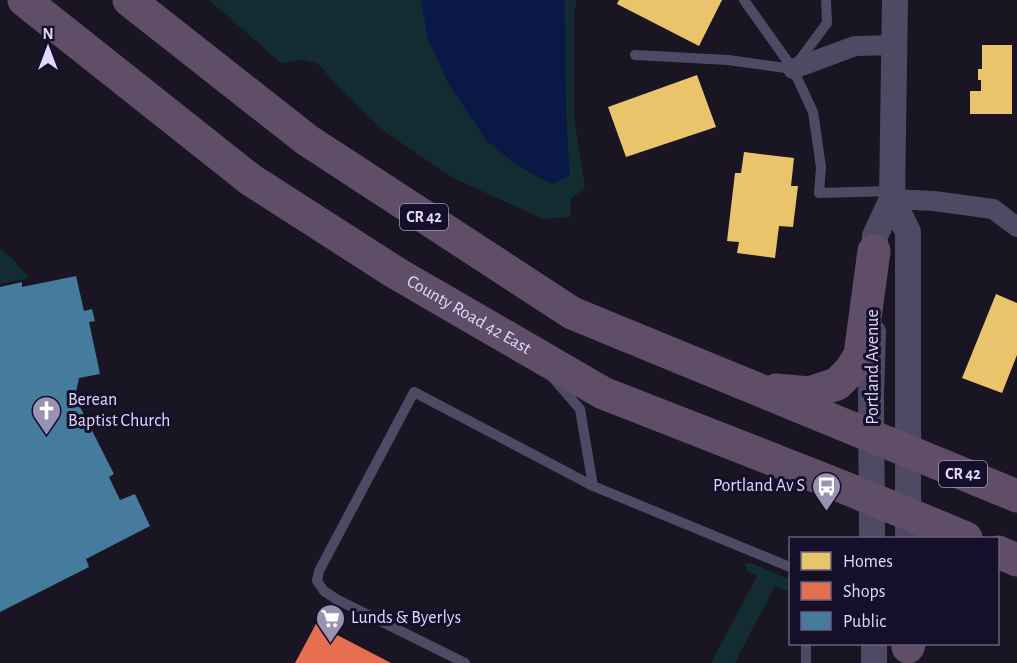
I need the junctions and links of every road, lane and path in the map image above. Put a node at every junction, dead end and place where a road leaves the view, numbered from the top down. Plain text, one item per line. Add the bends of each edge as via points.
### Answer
1 (24, 0) edge
2 (129, 0) edge
3 (744, 0) edge
4 (826, 0) edge
5 (895, 0) edge
6 (895, 45) junction
7 (635, 55) dead end
8 (792, 69) junction
9 (892, 195) junction
10 (1017, 227) edge
11 (874, 251) junction
12 (529, 351) junction
13 (749, 386) junction
14 (872, 437) junction
15 (909, 452) junction
16 (593, 486) junction
17 (1017, 496) edge
18 (871, 499) junction
19 (908, 526) edge
20 (872, 537) edge
21 (961, 537) edge
22 (789, 567) edge
23 (806, 645) edge
24 (874, 645) edge
25 (465, 663) edge
26 (806, 663) edge
27 (874, 663) edge

1 - 12 highway, County Road 42 East via 251,180 396,273
2 - 13 highway, CR 42 via 307,140 572,314
3 - 8 lane
4 - 8 lane via 826,23
5 - 6 street, Portland Avenue
6 - 8 street via 855,46
6 - 9 street, Portland Avenue
7 - 8 lane via 728,60
8 - 9 lane via 813,112 821,167 819,193
9 - 10 street via 993,209
9 - 11 street, Portland Avenue via 875,236
9 - 15 street, Portland Avenue via 908,232
11 - 13 highway via 860,355 850,371 837,384 809,393
11 - 14 street, Portland Avenue
12 - 16 lane via 580,409
12 - 18 highway, County Road 42 East via 603,393
13 - 14 highway, CR 42
14 - 15 highway, CR 42
14 - 18 street, Portland Avenue
15 - 17 highway, CR 42
15 - 19 street, Portland Avenue
16 - 22 lane
16 - 25 lane via 414,392 317,581 336,599
18 - 19 highway, County Road 42 East
18 - 20 street, Portland Avenue
19 - 21 highway, County Road 42 East
23 - 26 lane
24 - 27 street

